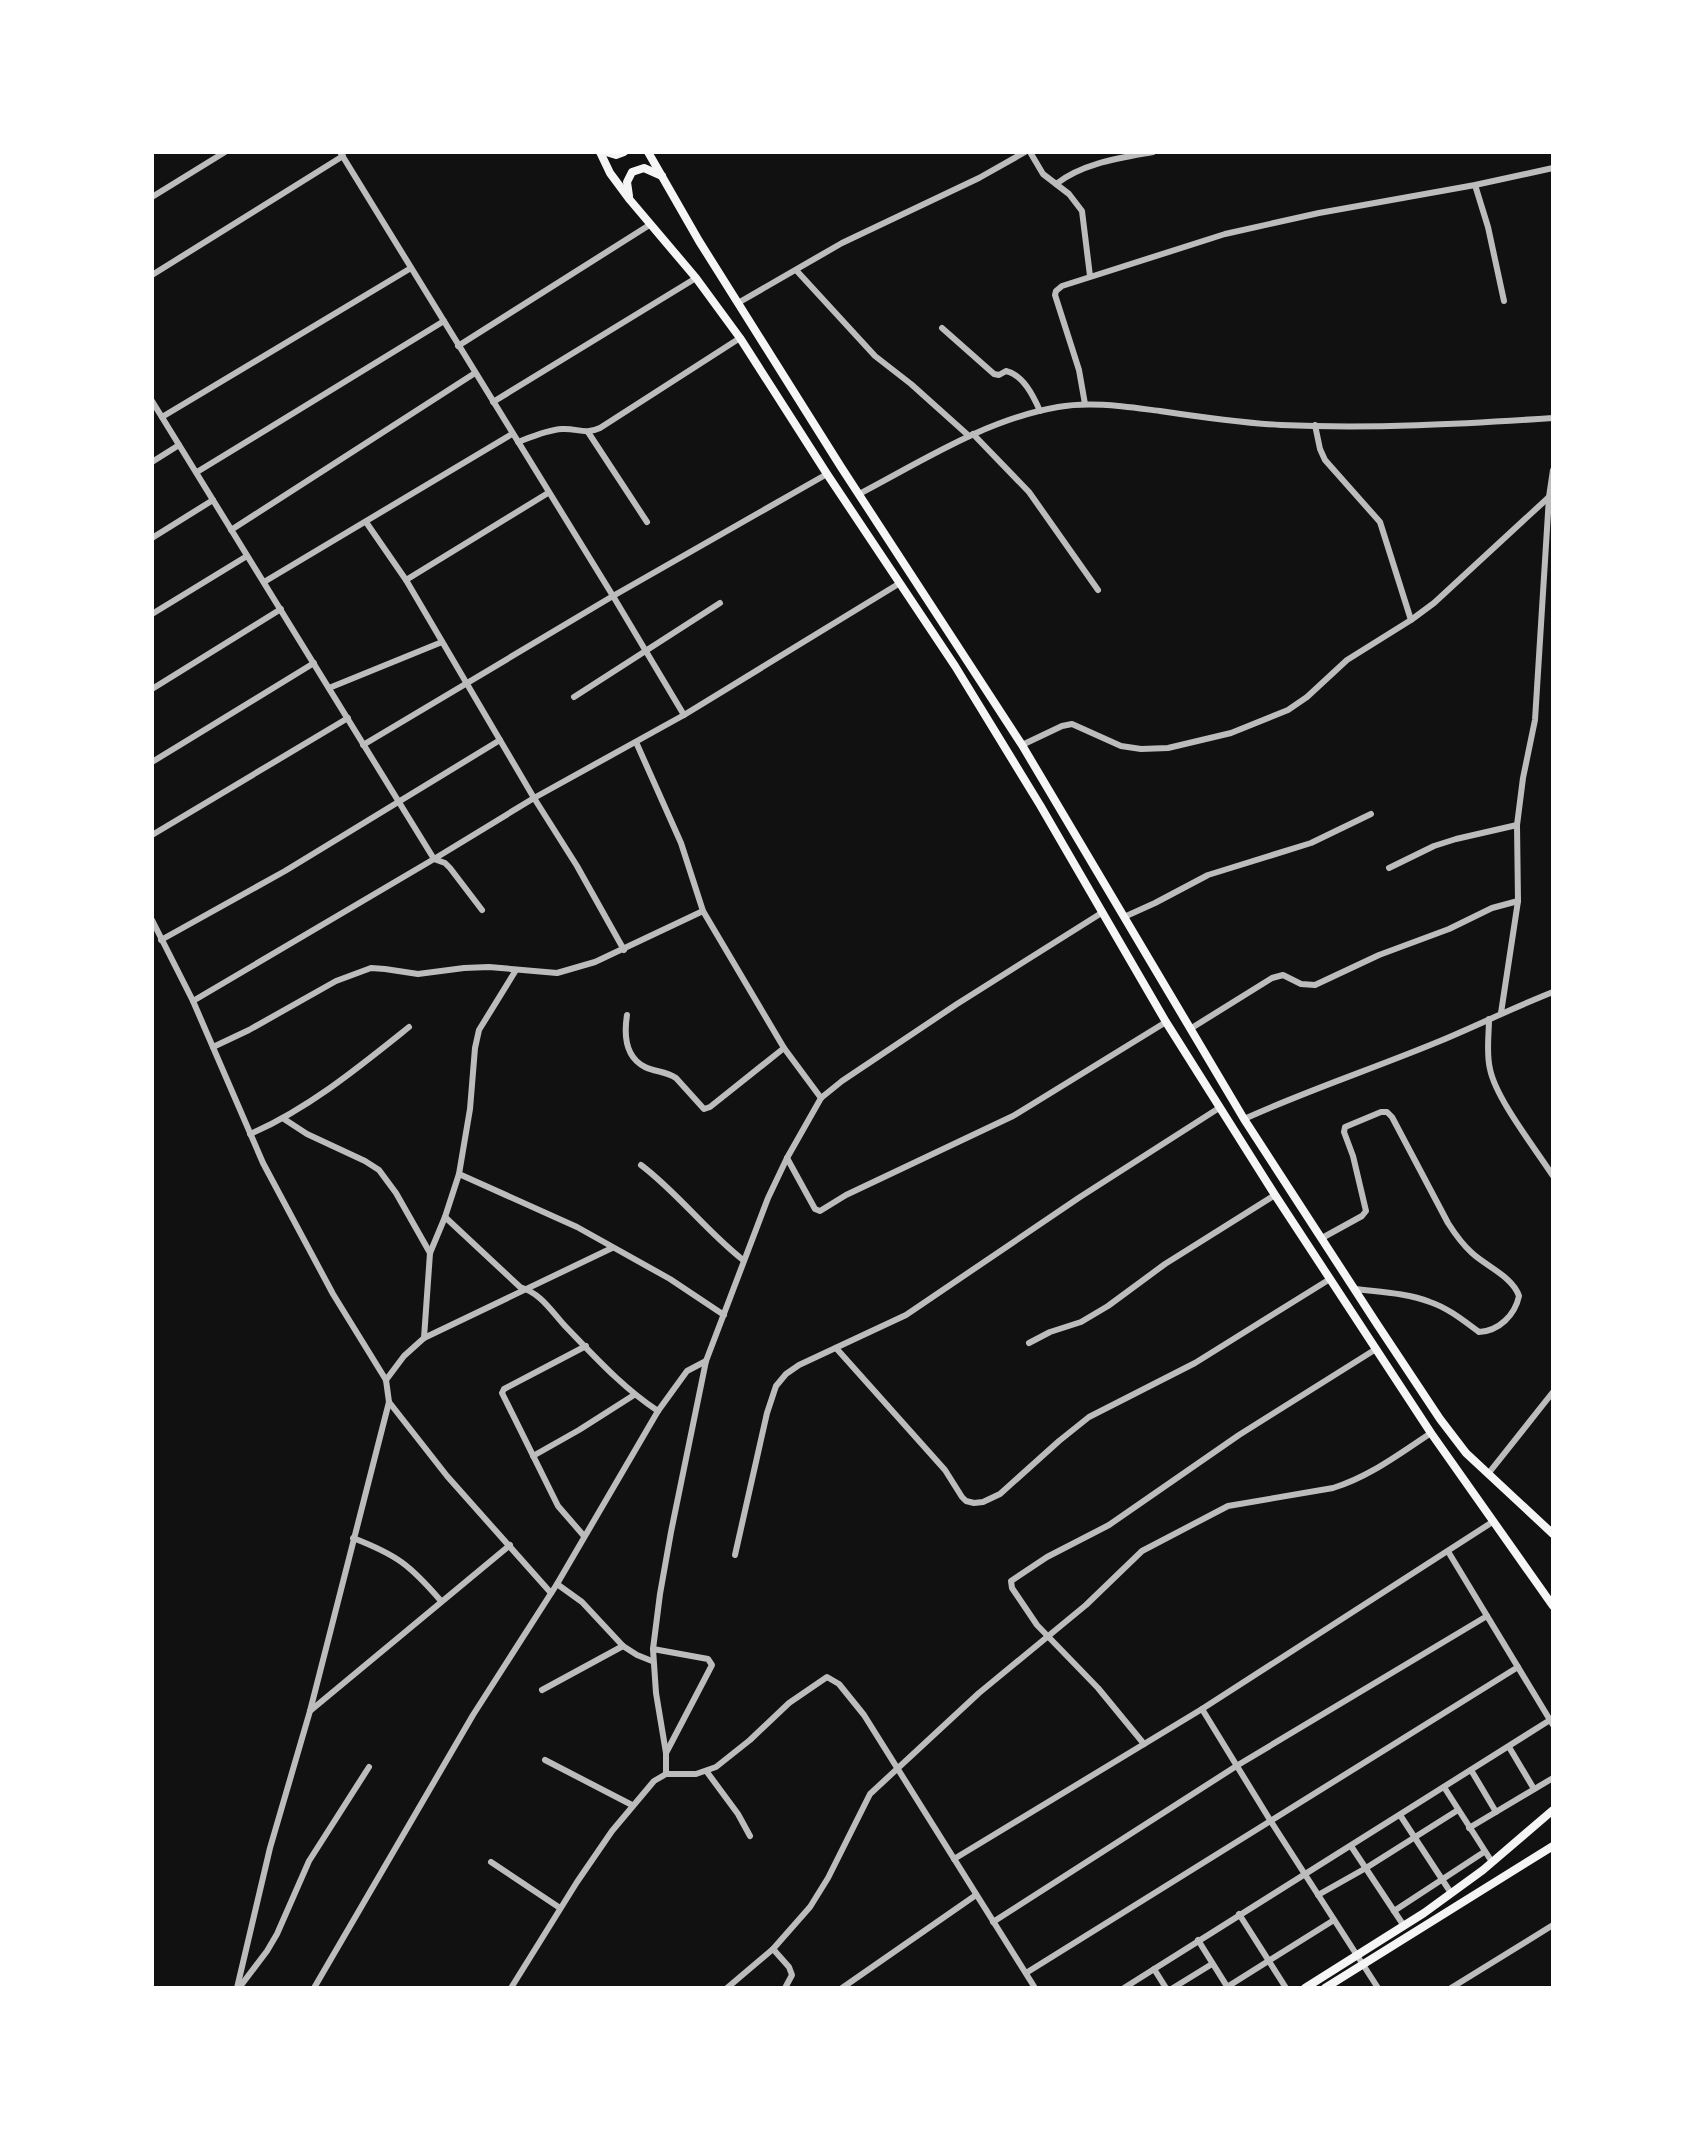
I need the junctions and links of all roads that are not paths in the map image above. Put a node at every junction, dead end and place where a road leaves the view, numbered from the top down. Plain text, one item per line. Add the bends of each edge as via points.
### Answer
1 (225, 152) edge
2 (603, 152) edge
3 (624, 152) edge
4 (648, 152) edge
5 (1028, 152) edge
6 (1153, 152) edge
7 (341, 154) edge
8 (1553, 168) edge
9 (662, 176) junction
10 (1056, 184) junction
11 (1475, 185) junction
12 (152, 197) edge
13 (630, 200) junction
14 (651, 224) junction
15 (411, 268) junction
16 (796, 270) junction
17 (152, 275) edge
18 (1090, 276) junction
19 (696, 278) junction
20 (1504, 301) dead end
21 (738, 303) junction
22 (444, 321) junction
23 (942, 328) dead end
24 (740, 338) junction
25 (458, 346) junction
26 (475, 373) junction
27 (152, 401) edge
28 (493, 402) junction
29 (1085, 404) junction
30 (1040, 411) junction
31 (162, 417) junction
32 (1553, 418) edge
33 (1315, 425) junction
34 (588, 432) junction
35 (512, 434) junction
36 (971, 435) junction
37 (518, 442) junction
38 (179, 445) junction
39 (152, 462) edge
40 (197, 472) junction
41 (827, 474) junction
42 (1553, 474) edge
43 (548, 493) junction
44 (859, 494) junction
45 (1549, 497) junction
46 (213, 500) junction
47 (366, 522) junction
48 (647, 522) dead end
49 (231, 530) junction
50 (152, 538) edge
51 (247, 556) junction
52 (1544, 568) junction
53 (1553, 569) edge
54 (406, 580) junction
55 (264, 582) junction
56 (900, 583) junction
57 (1098, 590) dead end
58 (613, 596) junction
59 (720, 603) dead end
60 (281, 609) junction
61 (152, 614) edge
62 (1411, 620) junction
63 (442, 642) junction
64 (645, 652) junction
65 (314, 663) junction
66 (467, 682) junction
67 (329, 688) junction
68 (152, 689) edge
69 (574, 697) dead end
70 (684, 715) junction
71 (348, 718) junction
72 (500, 740) junction
73 (636, 742) junction
74 (363, 745) junction
75 (1022, 745) junction
76 (152, 762) edge
77 (534, 798) junction
78 (399, 802) junction
79 (1371, 814) dead end
80 (1517, 825) junction
81 (152, 835) edge
82 (434, 859) junction
83 (1389, 868) dead end
84 (1518, 901) junction
85 (482, 910) dead end
86 (703, 911) junction
87 (1103, 912) junction
88 (1124, 917) junction
89 (152, 920) edge
90 (161, 940) junction
91 (624, 950) junction
92 (516, 970) junction
93 (1553, 992) edge
94 (193, 1001) junction
95 (1501, 1013) junction
96 (627, 1015) dead end
97 (1489, 1019) junction
98 (1166, 1022) junction
99 (409, 1027) dead end
100 (1190, 1029) junction
101 (213, 1047) junction
102 (784, 1048) junction
103 (821, 1098) junction
104 (1219, 1108) junction
105 (284, 1119) junction
106 (1244, 1119) junction
107 (250, 1134) junction
108 (787, 1158) junction
109 (641, 1165) dead end
110 (459, 1174) junction
111 (1553, 1176) edge
112 (1275, 1195) junction
113 (445, 1217) junction
114 (1322, 1238) junction
115 (612, 1248) junction
116 (430, 1253) junction
117 (743, 1260) junction
118 (1330, 1279) junction
119 (529, 1289) junction
120 (1355, 1289) junction
121 (724, 1315) junction
122 (424, 1338) junction
123 (1029, 1343) dead end
124 (586, 1346) junction
125 (836, 1348) junction
126 (1376, 1349) junction
127 (706, 1361) junction
128 (386, 1380) junction
129 (1553, 1392) edge
130 (634, 1395) junction
131 (389, 1402) junction
132 (658, 1411) junction
133 (1431, 1433) junction
134 (533, 1456) junction
135 (1488, 1474) junction
136 (1494, 1521) junction
137 (1553, 1534) edge
138 (584, 1536) junction
139 (353, 1538) junction
140 (510, 1545) junction
141 (1449, 1553) junction
142 (735, 1555) dead end
143 (557, 1584) junction
144 (551, 1593) junction
145 (441, 1601) junction
146 (1553, 1606) edge
147 (1487, 1616) junction
148 (1048, 1638) junction
149 (623, 1646) junction
150 (653, 1649) junction
151 (652, 1661) junction
152 (1518, 1667) junction
153 (542, 1690) dead end
154 (1202, 1709) junction
155 (310, 1711) junction
156 (1552, 1723) edge
157 (1144, 1744) junction
158 (1509, 1747) junction
159 (666, 1753) junction
160 (545, 1760) dead end
161 (1238, 1765) junction
162 (369, 1767) dead end
163 (898, 1769) junction
164 (1471, 1770) junction
165 (707, 1772) junction
166 (666, 1774) junction
167 (1553, 1778) edge
168 (1444, 1787) junction
169 (1534, 1789) junction
170 (632, 1805) junction
171 (1458, 1810) junction
172 (1553, 1810) edge
173 (1496, 1812) junction
174 (1400, 1815) junction
175 (1270, 1820) junction
176 (1469, 1828) junction
177 (750, 1836) dead end
178 (1413, 1837) junction
179 (1351, 1846) junction
180 (1553, 1846) edge
181 (1484, 1852) junction
182 (954, 1859) junction
183 (491, 1862) dead end
184 (1492, 1862) junction
185 (1366, 1868) junction
186 (1305, 1874) junction
187 (1442, 1880) junction
188 (1451, 1893) junction
189 (976, 1895) junction
190 (1318, 1895) junction
191 (560, 1908) junction
192 (1394, 1911) junction
193 (1239, 1914) junction
194 (1334, 1920) junction
195 (993, 1922) junction
196 (1553, 1925) edge
197 (1404, 1926) junction
198 (1198, 1940) junction
199 (773, 1949) junction
200 (1360, 1960) junction
201 (1269, 1961) junction
202 (1212, 1964) junction
203 (1154, 1969) junction
204 (1026, 1973) junction
205 (1227, 1987) edge
206 (238, 1988) edge
207 (314, 1988) edge
208 (511, 1988) edge
209 (727, 1988) edge
210 (785, 1988) edge
211 (842, 1988) edge
212 (1035, 1988) edge
213 (1124, 1988) edge
214 (1166, 1988) edge
215 (1173, 1988) edge
216 (1286, 1988) edge
217 (1305, 1988) edge
218 (1325, 1988) edge
219 (1378, 1988) edge
220 (1451, 1988) edge

1 - 12 street
2 - 3 main road
2 - 13 main road via 610,173
4 - 9 main road
5 - 10 street
5 - 16 street
6 - 10 street via 1093,165
7 - 15 street
7 - 17 street
8 - 11 street
9 - 13 main road via 644,168 632,172 627,182
9 - 21 main road
10 - 18 street via 1082,211
11 - 18 street via 1225,234
11 - 20 street
13 - 14 main road
14 - 19 main road
14 - 25 street
15 - 22 street
15 - 31 street
16 - 21 street
16 - 36 street via 875,356
18 - 29 street via 1062,286 1055,295
19 - 24 main road
19 - 28 street
21 - 44 main road
22 - 25 street
22 - 40 street
23 - 30 street via 997,376 1011,371
24 - 34 street
24 - 41 main road
25 - 26 street
26 - 28 street
26 - 49 street
27 - 31 street
28 - 35 street
29 - 30 street
29 - 33 street
30 - 36 street
31 - 38 street
32 - 33 street
33 - 62 street via 1325,460 1380,522
34 - 37 street via 555,430
34 - 48 street
35 - 37 street
35 - 47 street
36 - 44 street
36 - 57 street via 1029,492
37 - 43 street
38 - 39 street
38 - 40 street
40 - 46 street
41 - 56 main road
41 - 58 street
42 - 45 street
43 - 54 street
43 - 58 street
44 - 75 main road
45 - 52 street
45 - 62 street
46 - 49 street
46 - 50 street
47 - 54 street
47 - 55 street
49 - 51 street
51 - 55 street
51 - 61 street
52 - 53 street
52 - 80 street via 1535,720
54 - 63 street
55 - 60 street
56 - 70 street
56 - 87 main road
58 - 64 street
58 - 66 street
59 - 64 street
60 - 65 street
60 - 68 street
62 - 75 street via 1347,660 1288,710 1231,733 1141,749 1110,743 1072,724
63 - 66 street
63 - 67 street
64 - 69 street
64 - 70 street
65 - 67 street
65 - 76 street
66 - 72 street
66 - 74 street
67 - 71 street
70 - 73 street
71 - 74 street
71 - 81 street
72 - 77 street
72 - 78 street
73 - 77 street
73 - 86 street via 681,843
74 - 78 street
75 - 88 main road
77 - 82 street
77 - 91 street
78 - 82 street
78 - 90 street
79 - 88 street via 1311,843 1208,875
80 - 83 street via 1434,846
80 - 84 street
82 - 85 street via 450,868
82 - 94 street
84 - 95 street
84 - 100 street via 1315,985 1283,975 1272,978
86 - 91 street
86 - 102 street
87 - 98 main road
87 - 103 street
88 - 100 main road
89 - 90 street
90 - 94 street
91 - 92 street via 557,973
92 - 101 street via 464,968 418,974 371,968 336,981
92 - 110 street via 479,1030
93 - 95 street
94 - 101 street
95 - 97 street
96 - 102 street via 624,1033 630,1053 643,1066 676,1078 704,1109
97 - 106 street
97 - 111 street via 1492,1079
98 - 104 main road
98 - 108 street via 1013,1116 823,1210 815,1209
99 - 105 street
100 - 106 main road
101 - 107 street
102 - 103 street
103 - 108 street
104 - 112 main road
104 - 125 street via 906,1315
105 - 107 street
105 - 116 street via 379,1170
106 - 114 main road
107 - 128 street via 333,1294
108 - 117 street
109 - 117 street
110 - 113 street
110 - 115 street
112 - 118 main road
112 - 123 street via 1108,1306
113 - 116 street
113 - 119 street via 520,1287
114 - 120 main road
114 - 120 street via 1366,1211 1345,1127 1387,1112 1459,1239 1519,1296 1504,1322 1479,1332 1431,1302
115 - 119 street
115 - 121 street
116 - 122 street
117 - 121 street
118 - 125 street via 1186,1368 1089,1417 1000,1494 983,1502 962,1497 937,1461
118 - 126 main road
119 - 122 street
119 - 124 street
120 - 135 main road via 1440,1419
121 - 127 street
122 - 128 street
124 - 130 street
124 - 134 street via 504,1389
125 - 142 street via 799,1365 776,1386
126 - 133 main road
126 - 148 street via 1109,1525 1014,1578 1012,1588
127 - 132 street via 690,1368
127 - 150 street
128 - 131 street
129 - 135 street
130 - 132 street
130 - 134 street
131 - 139 street
131 - 140 street
132 - 138 street
133 - 136 main road
133 - 148 street via 1347,1484 1218,1509 1142,1551
134 - 138 street via 561,1512
135 - 137 main road
136 - 141 street
136 - 146 main road
138 - 143 street
139 - 145 street via 407,1565
139 - 155 street
140 - 144 street
140 - 145 street
141 - 147 street
141 - 154 street
143 - 144 street
143 - 149 street
144 - 207 street via 473,1715
145 - 155 street
147 - 152 street
147 - 161 street
148 - 157 street
148 - 163 street
149 - 151 street
149 - 153 street
150 - 151 street
150 - 159 street via 708,1659 712,1665
151 - 159 street
152 - 156 street
152 - 175 street
154 - 157 street
154 - 161 street
155 - 206 street via 270,1848
156 - 158 street
157 - 182 street
158 - 164 street
158 - 169 street
159 - 166 street
160 - 170 street
161 - 175 street
161 - 195 street
162 - 206 street via 309,1861 267,1951
163 - 165 street via 852,1699 827,1677
163 - 182 street
163 - 199 street via 870,1794 810,1907
164 - 168 street
164 - 173 street
165 - 166 street
165 - 177 street
166 - 170 street
167 - 169 street
168 - 171 street
168 - 174 street
169 - 173 street
170 - 191 street
171 - 176 street
171 - 178 street
172 - 184 main road
173 - 176 street
174 - 178 street
174 - 179 street
175 - 186 street
175 - 204 street
176 - 181 street
178 - 185 street
178 - 187 street
179 - 185 street
179 - 186 street
180 - 200 main road
181 - 184 street
181 - 187 street
182 - 189 street
183 - 191 street
184 - 188 main road
185 - 190 street
185 - 192 street
186 - 190 street
186 - 193 street
187 - 188 street
187 - 192 street
188 - 197 main road
189 - 195 street
189 - 211 street
190 - 194 street
191 - 208 street
192 - 197 street
193 - 198 street
193 - 201 street
194 - 200 street
194 - 201 street
195 - 204 street
196 - 220 street
197 - 200 main road
198 - 202 street
198 - 203 street
199 - 209 street
199 - 210 street via 792,1975
200 - 217 main road
200 - 218 main road
200 - 219 street
201 - 205 street
201 - 216 street
202 - 205 street
202 - 215 street
203 - 213 street
203 - 214 street
204 - 212 street

